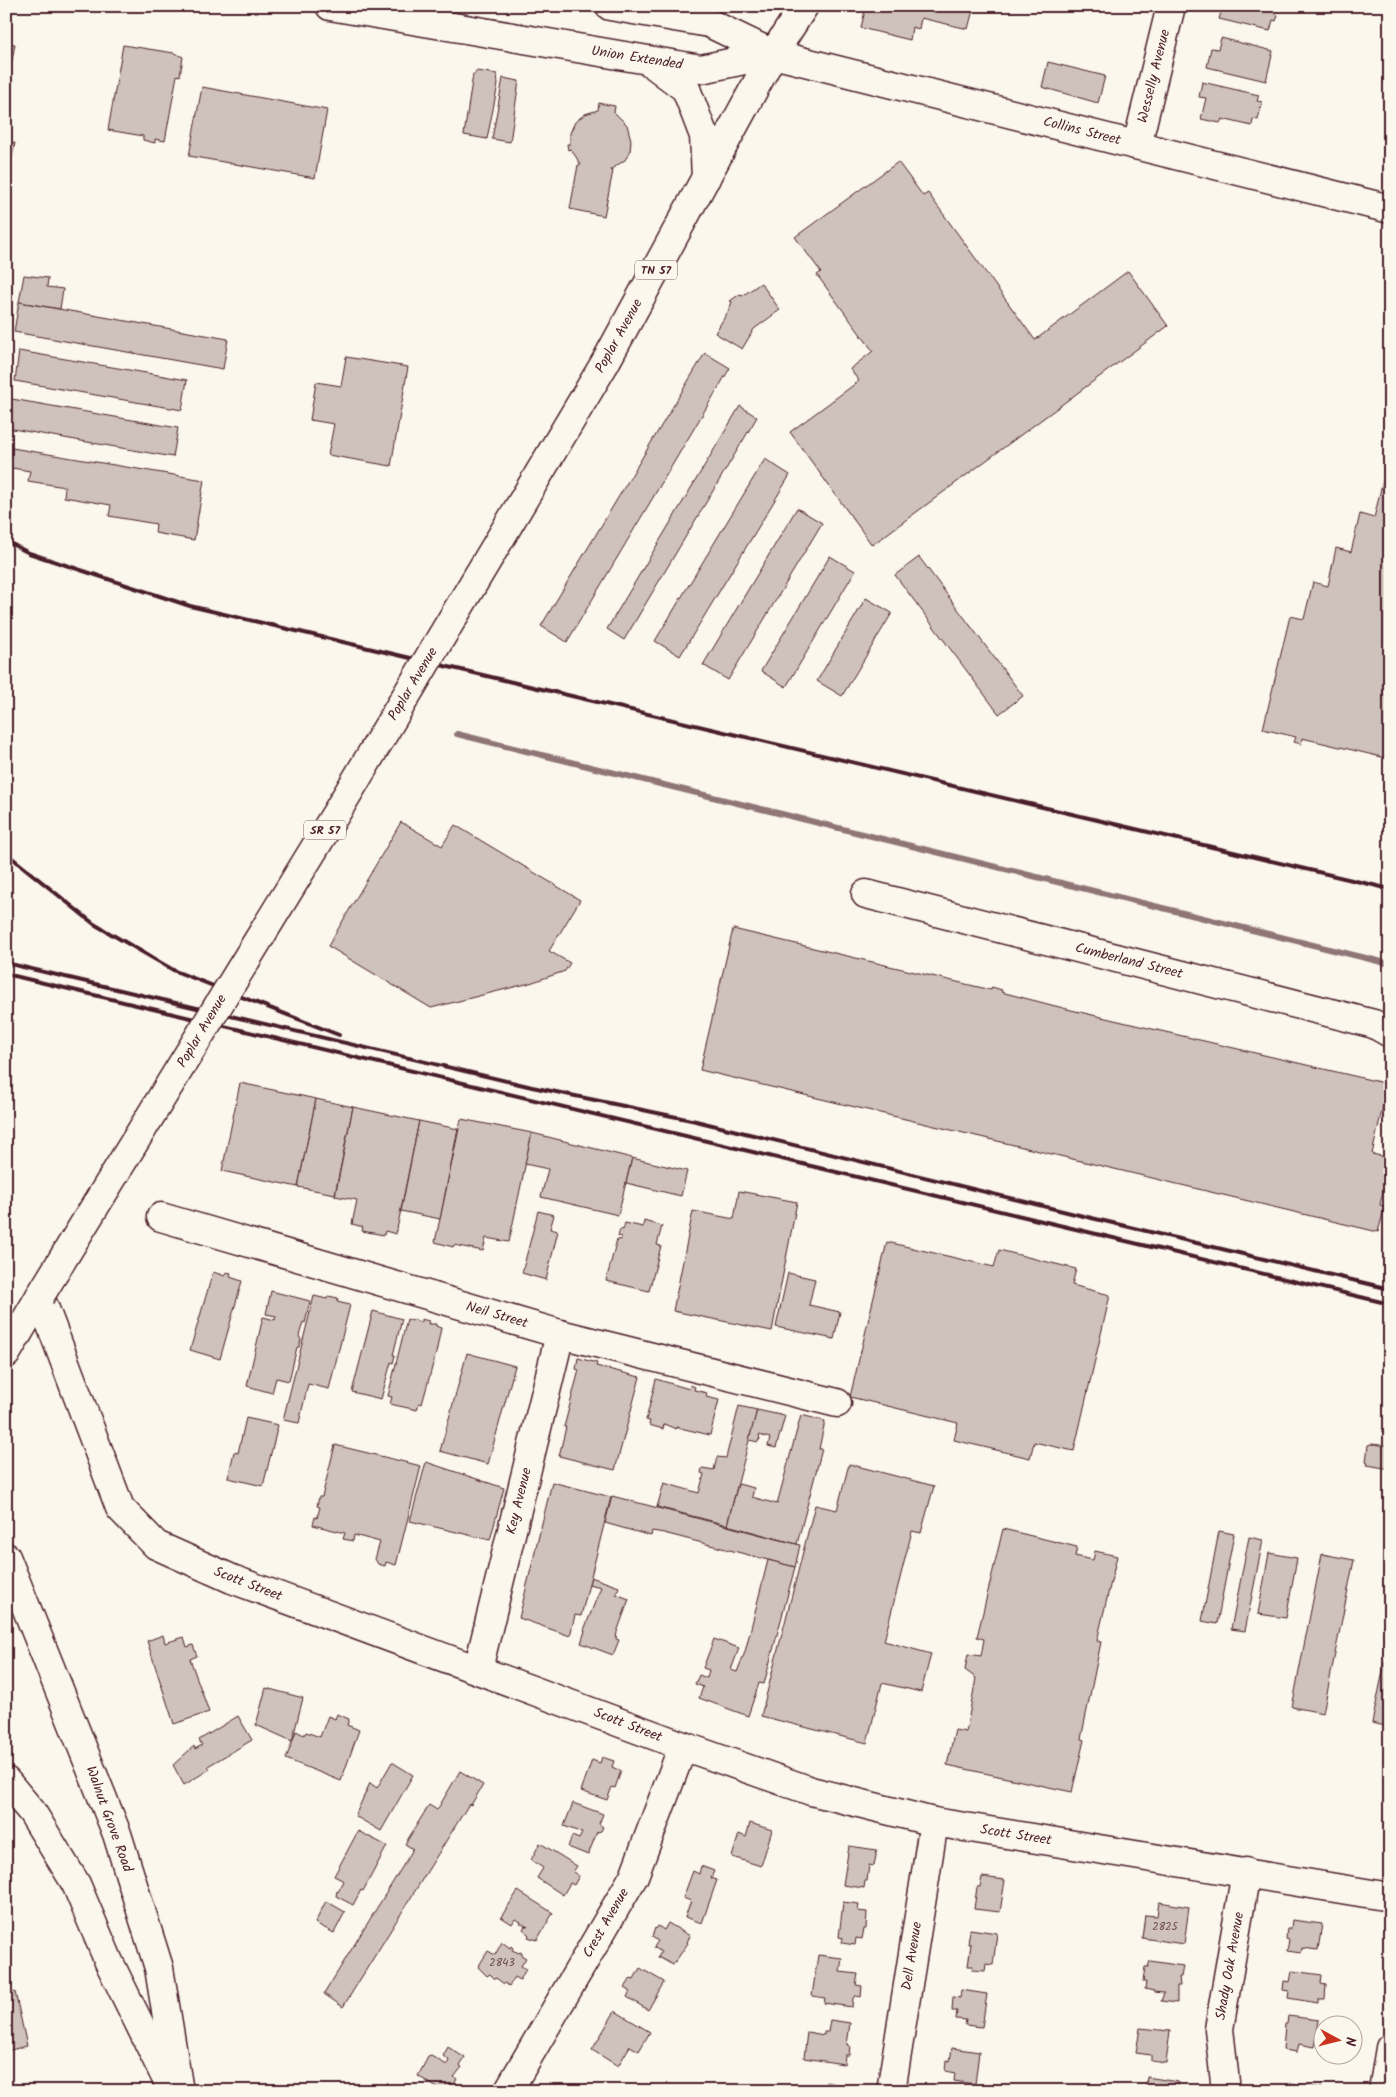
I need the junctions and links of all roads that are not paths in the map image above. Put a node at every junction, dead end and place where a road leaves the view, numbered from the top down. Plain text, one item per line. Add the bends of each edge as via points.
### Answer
1 (330, 6) edge
2 (610, 6) edge
3 (804, 6) edge
4 (1171, 6) edge
5 (378, 10) edge
6 (774, 54) junction
7 (648, 60) junction
8 (1137, 145) junction
9 (706, 178) junction
10 (1390, 209) edge
11 (606, 362) joint
12 (866, 894) dead end
13 (1390, 1033) edge
14 (161, 1217) dead end
15 (40, 1296) junction
16 (560, 1334) junction
17 (6, 1354) edge
18 (837, 1403) dead end
19 (6, 1558) edge
20 (478, 1669) junction
21 (683, 1746) junction
22 (6, 1781) edge
23 (934, 1822) junction
24 (1246, 1872) junction
25 (1390, 1897) edge
26 (1390, 2048) edge
27 (173, 2091) edge
28 (178, 2091) edge
29 (508, 2091) edge
30 (891, 2091) edge
31 (1226, 2091) edge
32 (1383, 2091) edge

1 - 5 main road, Union Extended
2 - 6 main road via 709,23
3 - 6 main road, Poplar Avenue / TN 57
4 - 8 main road, Wesselly Avenue
5 - 7 main road, Union Extended
6 - 7 main road, Union Extended via 701,69
6 - 8 main road, Collins Street
6 - 9 main road, Poplar Avenue / TN 57
7 - 9 main road via 686,89 704,136
8 - 10 main road, Collins Street
9 - 11 main road, Poplar Avenue / TN 57
11 - 15 main road, Poplar Avenue / SR 57, bridge via 338,810
12 - 13 main road, Cumberland Street via 1374,1024
14 - 16 main road, Neil Street
15 - 17 main road, Poplar Avenue / SR 57
15 - 20 main road, Scott Street via 120,1508 156,1545 232,1579
16 - 18 main road, Neil Street
16 - 20 main road, Key Avenue
19 - 28 main road, Walnut Grove Road via 117,1834 159,1968
20 - 21 main road, Scott Street
21 - 23 main road, Scott Street via 811,1791
21 - 29 main road, Crest Avenue via 634,1876
22 - 27 main road via 32,1812 76,1884 109,1962
23 - 24 main road, Scott Street
23 - 30 main road, Dell Avenue
24 - 25 main road, Scott Street
24 - 31 main road, Shady Oak Avenue via 1220,2029
26 - 32 main road

